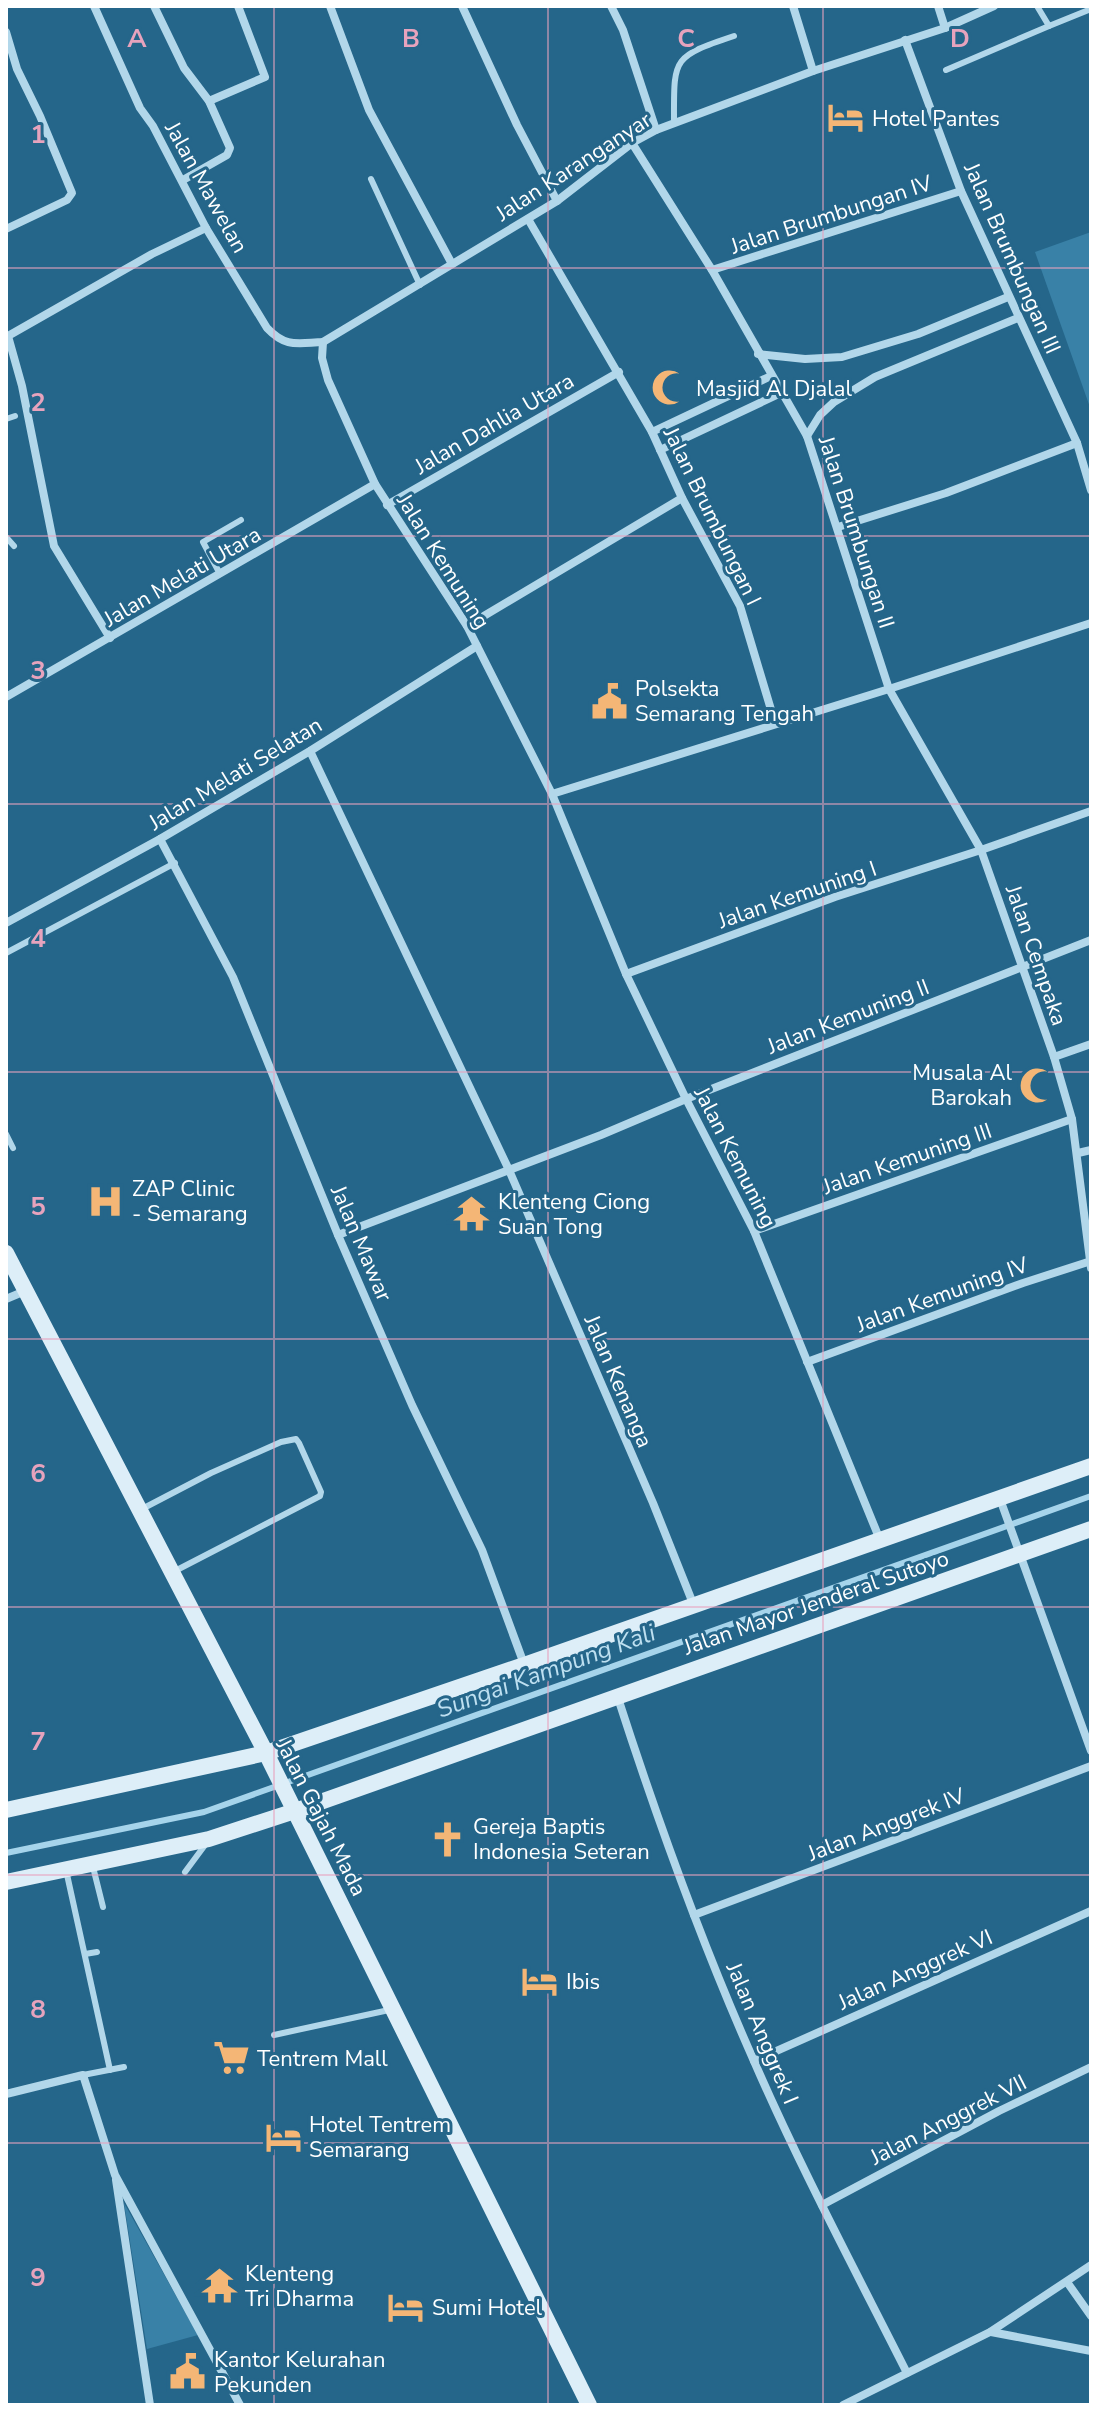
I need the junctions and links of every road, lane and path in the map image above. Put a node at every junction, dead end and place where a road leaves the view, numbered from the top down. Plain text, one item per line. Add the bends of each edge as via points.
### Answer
1 (94, 6) edge
2 (154, 6) edge
3 (238, 6) edge
4 (330, 6) edge
5 (462, 6) edge
6 (611, 6) edge
7 (793, 6) edge
8 (938, 6) edge
9 (994, 6) edge
10 (1037, 6) edge
11 (1091, 9) edge
12 (1049, 26) junction
13 (945, 28) junction
14 (6, 32) edge
15 (734, 36) dead end
16 (905, 40) junction
17 (946, 70) dead end
18 (813, 71) junction
19 (209, 101) junction
20 (674, 123) junction
21 (656, 130) junction
22 (632, 143) junction
23 (371, 179) dead end
24 (183, 180) junction
25 (961, 191) junction
26 (557, 201) junction
27 (528, 219) junction
28 (206, 228) junction
29 (6, 229) edge
30 (452, 264) junction
31 (712, 270) junction
32 (420, 285) junction
33 (1008, 297) junction
34 (1018, 318) junction
35 (323, 342) junction
36 (758, 354) junction
37 (619, 372) junction
38 (771, 376) junction
39 (781, 393) junction
40 (705, 407) junction
41 (15, 416) dead end
42 (6, 419) edge
43 (714, 425) junction
44 (652, 432) junction
45 (807, 436) junction
46 (1077, 443) junction
47 (660, 450) junction
48 (375, 484) junction
49 (1091, 490) edge
50 (682, 498) junction
51 (387, 505) junction
52 (241, 520) dead end
53 (838, 527) junction
54 (6, 537) edge
55 (14, 546) dead end
56 (220, 574) junction
57 (1091, 623) edge
58 (467, 626) junction
59 (110, 638) junction
60 (477, 646) junction
61 (889, 689) junction
62 (6, 697) edge
63 (775, 723) junction
64 (310, 751) junction
65 (552, 794) junction
66 (1091, 811) edge
67 (160, 839) junction
68 (981, 850) junction
69 (175, 863) junction
70 (6, 923) edge
71 (1091, 940) edge
72 (6, 953) edge
73 (1023, 967) junction
74 (626, 974) junction
75 (1091, 1044) edge
76 (1054, 1057) junction
77 (686, 1099) junction
78 (1072, 1119) junction
79 (6, 1134) edge
80 (13, 1148) dead end
81 (1091, 1150) edge
82 (1078, 1153) junction
83 (509, 1170) junction
84 (754, 1231) junction
85 (338, 1235) junction
86 (6, 1253) edge
87 (1090, 1264) edge
88 (25, 1291) junction
89 (6, 1299) edge
90 (807, 1362) junction
91 (1091, 1466) edge
92 (1002, 1503) junction
93 (140, 1510) junction
94 (1091, 1529) edge
95 (880, 1540) junction
96 (1019, 1550) junction
97 (172, 1572) junction
98 (694, 1606) junction
99 (524, 1665) junction
100 (617, 1695) junction
101 (1091, 1751) edge
102 (267, 1755) junction
103 (1091, 1766) edge
104 (292, 1805) junction
105 (6, 1810) edge
106 (209, 1839) junction
107 (92, 1863) junction
108 (66, 1869) junction
109 (185, 1872) dead end
110 (6, 1882) edge
111 (113, 1900) dead end
112 (1091, 1911) edge
113 (694, 1915) junction
114 (97, 1952) dead end
115 (85, 1954) junction
116 (393, 2009) junction
117 (274, 2035) dead end
118 (754, 2061) junction
119 (124, 2067) dead end
120 (1091, 2067) edge
121 (110, 2070) junction
122 (83, 2075) junction
123 (6, 2094) edge
124 (115, 2175) junction
125 (822, 2205) junction
126 (1091, 2265) edge
127 (1067, 2282) junction
128 (1091, 2316) edge
129 (990, 2332) junction
130 (1091, 2351) edge
131 (907, 2373) junction
132 (150, 2405) edge
133 (240, 2405) edge
134 (589, 2405) edge
135 (843, 2405) edge

1 - 24 street, Jalan Mawelan via 140,108
2 - 19 street via 184,68
3 - 19 street, Jalan Mawelan via 265,77
4 - 30 street via 369,110
5 - 26 street
6 - 21 street
7 - 18 street
8 - 13 street
9 - 13 street, Jalan Karanganyar
10 - 12 lane
11 - 12 lane
12 - 17 lane
13 - 16 street, Jalan Karanganyar
14 - 29 street via 72,193
15 - 20 lane via 680,61
16 - 18 street, Jalan Karanganyar
16 - 25 street, Jalan Brumbungan III
18 - 20 street, Jalan Karanganyar
19 - 24 street via 230,153
20 - 21 street, Jalan Karanganyar
21 - 22 street, Jalan Karanganyar
22 - 26 street, Jalan Karanganyar
22 - 31 street, Jalan Brumbungan II
23 - 32 lane
24 - 28 street, Jalan Mawelan
25 - 31 street, Jalan Brumbungan IV
25 - 33 street, Jalan Brumbungan III
26 - 27 street, Jalan Karanganyar
27 - 30 street, Jalan Karanganyar
27 - 37 street, Jalan Brumbungan I
28 - 35 street, Jalan Mawelan via 277,339 287,344
28 - 59 street via 8,336 54,546
30 - 32 street, Jalan Karanganyar
31 - 36 street, Jalan Brumbungan II
32 - 35 street, Jalan Karanganyar
33 - 34 street, Jalan Brumbungan III
33 - 36 street via 918,334 842,357
34 - 45 street via 875,377 834,402
34 - 46 street, Jalan Brumbungan III
35 - 48 street, Jalan Kemuning via 328,380
36 - 38 street, Jalan Brumbungan II
37 - 44 street, Jalan Brumbungan I
37 - 51 street, Jalan Dahlia Utara
38 - 39 street, Jalan Brumbungan II
38 - 40 street
39 - 43 street
39 - 45 street, Jalan Brumbungan II
40 - 43 street
40 - 44 street
41 - 42 lane
43 - 47 street
44 - 47 street, Jalan Brumbungan I
45 - 53 street, Jalan Brumbungan II
46 - 49 street, Jalan Brumbungan III
46 - 53 street
47 - 50 street, Jalan Brumbungan I
48 - 51 street, Jalan Kemuning
48 - 56 street, Jalan Melati Utara
50 - 58 street
50 - 63 street, Jalan Brumbungan I via 740,606
51 - 58 street, Jalan Kemuning
52 - 56 lane via 203,542
53 - 61 street, Jalan Brumbungan II
54 - 55 lane
56 - 59 street, Jalan Melati Utara
57 - 61 street
58 - 60 street, Jalan Kemuning
59 - 62 street, Jalan Melati Utara
60 - 64 street, Jalan Melati Selatan
60 - 65 street, Jalan Kemuning
61 - 63 street
61 - 68 street, Jalan Brumbungan II
63 - 65 street
64 - 67 street, Jalan Melati Selatan
64 - 83 street, Jalan Kenanga
65 - 74 street, Jalan Kemuning
66 - 68 street, Jalan Kemuning I
67 - 69 street, Jalan Mawar
67 - 70 street, Jalan Melati Selatan
68 - 73 street, Jalan Cempaka
68 - 74 street, Jalan Kemuning I
69 - 72 lane
69 - 85 street, Jalan Mawar via 233,977
71 - 73 street, Jalan Kemuning II
73 - 76 street, Jalan Cempaka
73 - 77 street, Jalan Kemuning II
74 - 77 street, Jalan Kemuning
75 - 76 street
76 - 78 street, Jalan Cempaka
77 - 83 street
77 - 84 street, Jalan Kemuning
78 - 82 street, Jalan Cempaka
78 - 84 street, Jalan Kemuning III
79 - 80 lane
81 - 82 street
82 - 87 street, Jalan Cempaka
83 - 85 street
83 - 98 street, Jalan Kenanga
84 - 90 street, Jalan Kemuning
85 - 99 street, Jalan Mawar via 482,1550
86 - 88 main road, Jalan Gajah Mada
87 - 90 street, Jalan Kemuning IV
88 - 89 street
88 - 93 main road, Jalan Gajah Mada
90 - 95 street, Jalan Kemuning
91 - 92 main road
92 - 95 main road
92 - 96 street
93 - 97 main road, Jalan Gajah Mada
93 - 97 lane via 281,1442 299,1443 320,1496
94 - 96 main road, Jalan Mayor Jenderal Sutoyo
95 - 98 main road
96 - 100 main road, Jalan Mayor Jenderal Sutoyo
96 - 101 street
97 - 102 main road, Jalan Gajah Mada
98 - 99 main road
99 - 102 main road
100 - 104 main road, Jalan Mayor Jenderal Sutoyo
100 - 113 street, Jalan Anggrek I
102 - 104 main road, Jalan Gajah Mada
102 - 105 main road
103 - 113 street, Jalan Anggrek IV
104 - 106 main road, Jalan Mayor Jenderal Sutoyo
104 - 116 main road, Jalan Gajah Mada
106 - 107 main road, Jalan Mayor Jenderal Sutoyo
106 - 109 lane
107 - 108 main road, Jalan Mayor Jenderal Sutoyo
107 - 111 lane via 102,1905
108 - 110 main road, Jalan Mayor Jenderal Sutoyo
108 - 115 lane
112 - 118 street, Jalan Anggrek VI
113 - 118 street, Jalan Anggrek I
114 - 115 lane
115 - 121 lane
116 - 117 lane
116 - 134 main road, Jalan Gajah Mada
118 - 125 street, Jalan Anggrek I
119 - 121 lane
120 - 125 street, Jalan Anggrek VII
121 - 122 lane
122 - 123 street
122 - 124 street
124 - 132 street
124 - 133 street
125 - 131 street, Jalan Anggrek I
126 - 127 street
127 - 128 street
127 - 129 street
129 - 130 street
129 - 131 street
131 - 135 street

